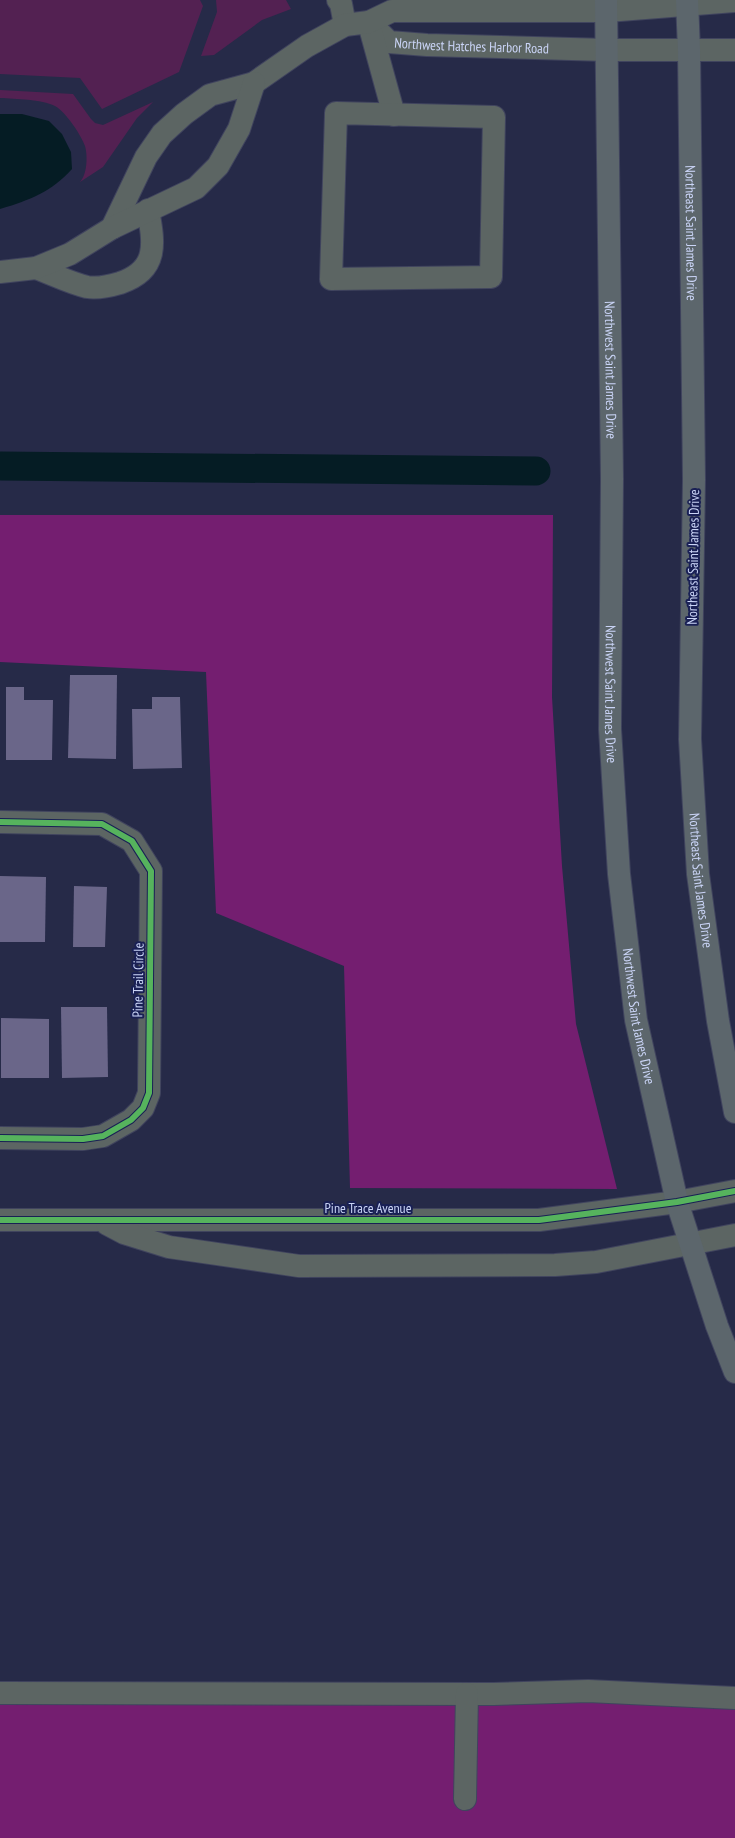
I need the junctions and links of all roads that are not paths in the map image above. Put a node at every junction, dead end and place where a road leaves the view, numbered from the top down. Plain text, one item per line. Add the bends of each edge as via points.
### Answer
1 (338, 0) edge
2 (735, 1) edge
3 (687, 2) edge
4 (607, 5) edge
5 (430, 11) junction
6 (369, 22) junction
7 (345, 25) junction
8 (427, 45) junction
9 (607, 50) junction
10 (689, 50) junction
11 (735, 50) edge
12 (254, 83) junction
13 (394, 115) junction
14 (148, 210) junction
15 (112, 228) junction
16 (36, 268) junction
17 (0, 272) edge
18 (0, 822) edge
19 (735, 1112) edge
20 (0, 1138) edge
21 (735, 1191) edge
22 (677, 1202) junction
23 (0, 1220) edge
24 (102, 1221) junction
25 (735, 1235) edge
26 (691, 1245) junction
27 (735, 1372) edge
28 (0, 1693) edge
29 (467, 1694) junction
30 (735, 1698) edge
31 (465, 1799) dead end

1 - 7 street
2 - 3 street, Northwest Hatches Harbor Road
3 - 4 street, Northwest Hatches Harbor Road
3 - 10 main road, Northeast Saint James Drive
4 - 5 street, Northwest Hatches Harbor Road
4 - 9 main road, Northwest Saint James Drive
5 - 6 street, Northwest Hatches Harbor Road via 392,11
5 - 8 street
6 - 7 street
6 - 8 street, Northwest Hatches Harbor Road via 389,42
6 - 13 street
7 - 12 street via 307,46
8 - 9 street, Northwest Hatches Harbor Road
9 - 10 street, Northwest Hatches Harbor Road
9 - 22 main road, Northwest Saint James Drive via 612,479 610,729 618,866 636,1020
10 - 11 street, Northwest Hatches Harbor Road
10 - 19 main road, Northeast Saint James Drive via 694,480 690,739 698,874 718,1020
12 - 14 street via 239,129 218,166 196,188
12 - 15 street via 210,96 184,114 162,134 146,157
13 - 13 street via 336,113 331,279 491,277 494,117
14 - 15 street
14 - 16 street via 153,239 152,255 144,270 125,281 109,287 88,287
15 - 16 street via 70,254
16 - 17 street
18 - 20 street, Pine Trail Circle via 102,824 132,841 151,871 149,1093 143,1108 131,1120 103,1136 83,1139
21 - 22 street, Pine Trace Avenue
22 - 24 street, Pine Trace Avenue via 540,1220
22 - 26 main road, Northwest Saint James Drive
23 - 24 street, Pine Trace Avenue
24 - 26 street, Pine Trace Avenue via 124,1233 168,1247 299,1266 556,1266 596,1262
25 - 26 street, Pine Trace Avenue
26 - 27 main road, Northwest Saint James Drive
28 - 29 street
29 - 30 street via 588,1692
29 - 31 street

